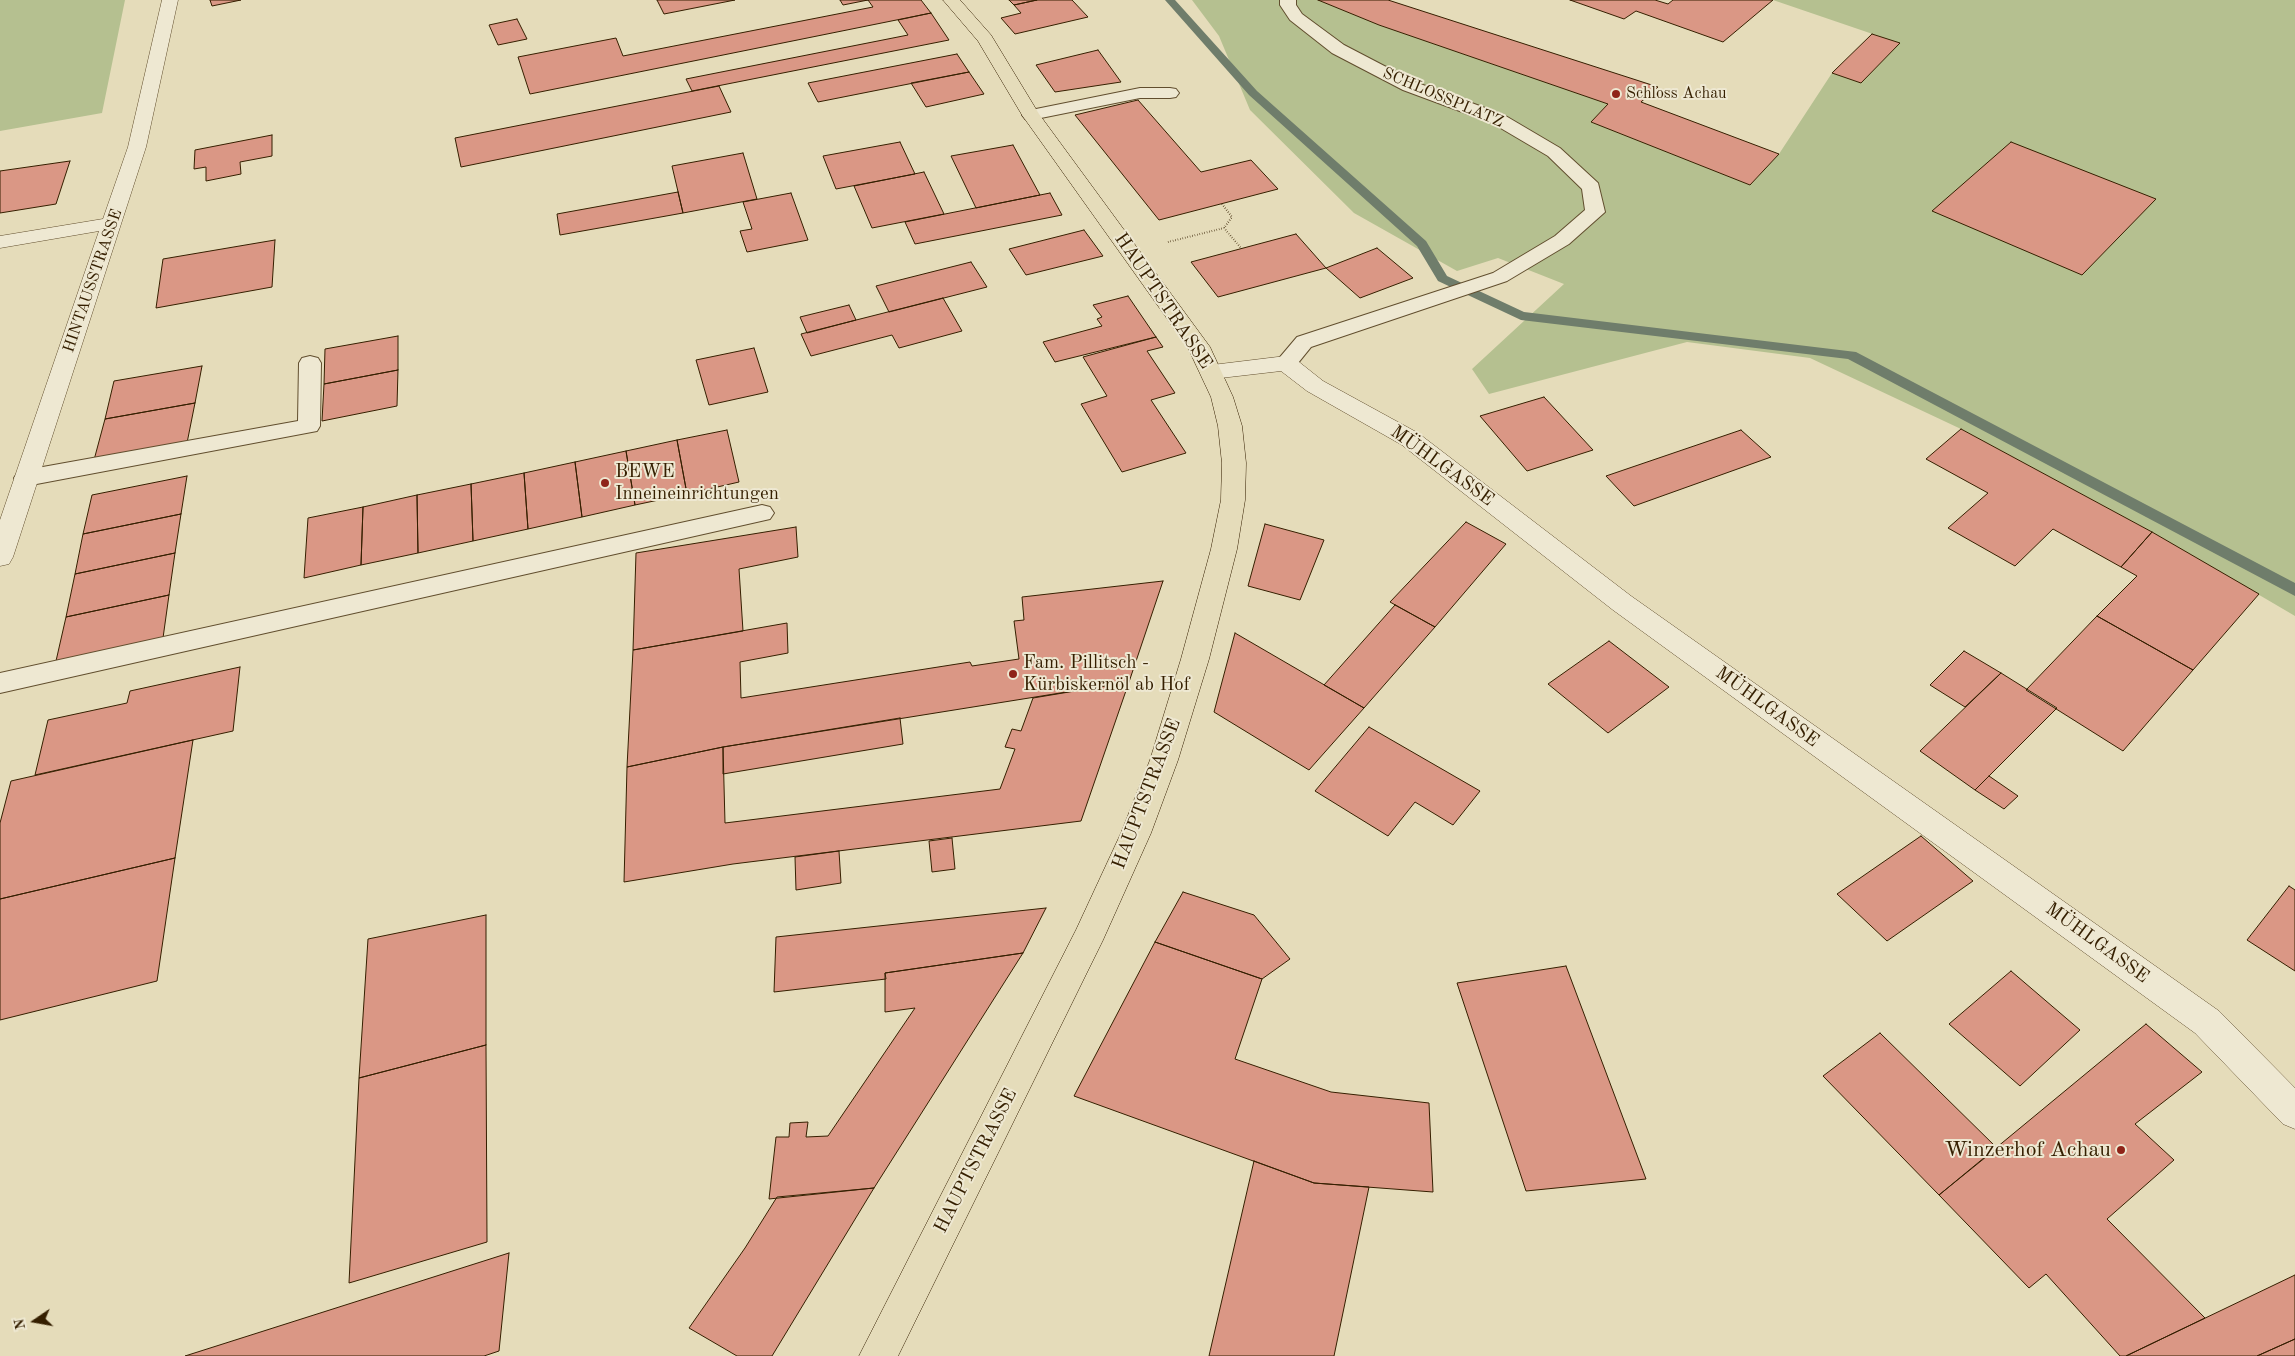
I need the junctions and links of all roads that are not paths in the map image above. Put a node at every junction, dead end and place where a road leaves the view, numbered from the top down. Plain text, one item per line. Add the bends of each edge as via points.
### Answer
1 (170, 0) edge
2 (951, 0) edge
3 (1288, 0) edge
4 (1170, 93) dead end
5 (1031, 115) junction
6 (113, 223) junction
7 (0, 242) edge
8 (310, 363) dead end
9 (1286, 363) junction
10 (1212, 372) junction
11 (26, 478) junction
12 (762, 513) dead end
13 (0, 557) edge
14 (0, 683) edge
15 (2295, 1112) edge
16 (878, 1356) edge

1 - 6 street, HINTAUSSTRASSE via 146,116
2 - 5 main road, HAUPTSTRASSE via 985,39
3 - 9 lane, SCHLOSSPLATZ via 1296,17 1309,30 1338,49 1409,86 1498,119 1554,152 1591,187 1595,212 1562,240 1500,277 1304,342
4 - 5 lane via 1140,93
5 - 10 main road, HAUPTSTRASSE via 1131,250 1199,347
6 - 7 street
6 - 11 street, HINTAUSSTRASSE
8 - 11 lane via 310,426
9 - 10 street
9 - 15 street, MÜHLGASSE via 1315,386 1410,439 1622,603 2207,1022
10 - 16 main road, HAUPTSTRASSE via 1230,426 1233,500 1224,549 1195,659 1164,760 1136,833 1087,940
11 - 13 street, HINTAUSSTRASSE
12 - 14 lane

